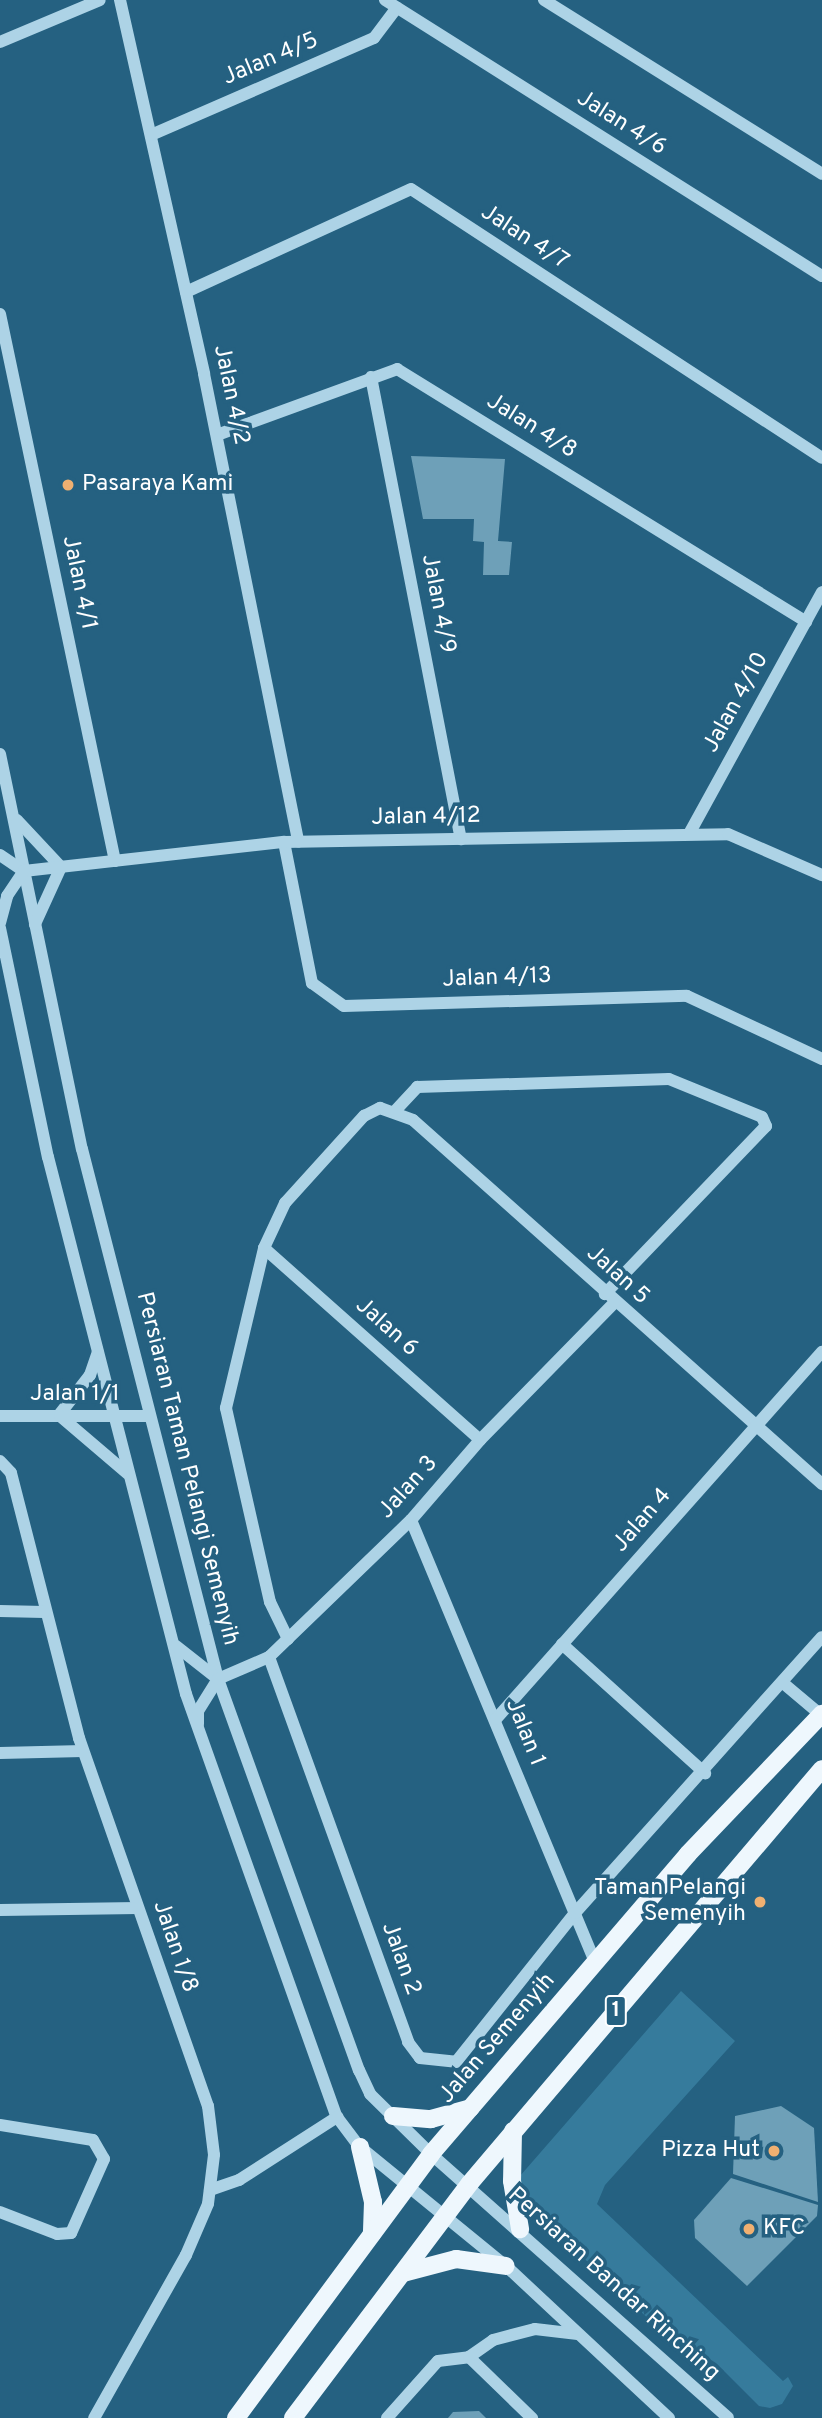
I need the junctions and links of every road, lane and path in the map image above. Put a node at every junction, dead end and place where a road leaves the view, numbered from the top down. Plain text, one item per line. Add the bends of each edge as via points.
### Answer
1 (100, 0) edge
2 (120, 0) edge
3 (384, 0) edge
4 (544, 0) edge
5 (397, 8) junction
6 (0, 42) edge
7 (151, 135) junction
8 (822, 174) edge
9 (822, 276) edge
10 (186, 292) junction
11 (0, 314) edge
12 (371, 377) junction
13 (216, 435) junction
14 (822, 458) edge
15 (822, 592) edge
16 (806, 622) junction
17 (0, 754) edge
18 (12, 811) junction
19 (689, 834) junction
20 (461, 839) junction
21 (284, 842) junction
22 (298, 842) junction
23 (0, 855) edge
24 (115, 861) junction
25 (61, 867) junction
26 (24, 871) junction
27 (822, 875) edge
28 (35, 924) junction
29 (0, 925) edge
30 (822, 1059) edge
31 (395, 1111) junction
32 (264, 1248) junction
33 (609, 1298) junction
34 (99, 1352) junction
35 (822, 1352) edge
36 (59, 1415) junction
37 (0, 1416) edge
38 (150, 1416) junction
39 (115, 1417) junction
40 (754, 1425) junction
41 (480, 1440) junction
42 (0, 1461) edge
43 (131, 1477) junction
44 (822, 1485) edge
45 (411, 1520) junction
46 (0, 1611) edge
47 (44, 1612) junction
48 (822, 1637) edge
49 (288, 1639) junction
50 (172, 1642) junction
51 (562, 1644) junction
52 (269, 1657) junction
53 (218, 1679) junction
54 (783, 1683) junction
55 (821, 1714) edge
56 (496, 1719) junction
57 (198, 1728) junction
58 (83, 1751) junction
59 (0, 1753) edge
60 (822, 1769) edge
61 (705, 1773) junction
62 (138, 1908) junction
63 (0, 1910) edge
64 (575, 1913) junction
65 (596, 1964) junction
66 (471, 2108) junction
67 (393, 2116) junction
68 (337, 2117) junction
69 (0, 2125) edge
70 (513, 2131) junction
71 (360, 2147) junction
72 (431, 2154) junction
73 (470, 2183) junction
74 (406, 2187) junction
75 (210, 2190) junction
76 (0, 2212) edge
77 (444, 2219) junction
78 (520, 2229) junction
79 (372, 2234) junction
80 (506, 2266) junction
81 (403, 2273) junction
82 (579, 2334) junction
83 (469, 2357) junction
84 (94, 2418) edge
85 (236, 2418) edge
86 (293, 2418) edge
87 (387, 2418) edge
88 (532, 2418) edge
89 (669, 2418) edge
90 (728, 2418) edge

1 - 6 street
2 - 7 street, Jalan 4/2
3 - 5 street, Jalan 4/6
4 - 8 street
5 - 7 street, Jalan 4/5 via 374,38
5 - 9 street, Jalan 4/6
7 - 10 street, Jalan 4/2
10 - 13 street, Jalan 4/2
10 - 14 street, Jalan 4/7 via 411,189
11 - 24 street, Jalan 4/1
12 - 13 street, Jalan 4/8
12 - 16 street, Jalan 4/8 via 397,369
12 - 20 street, Jalan 4/9
13 - 22 street, Jalan 4/2
15 - 16 street, Jalan 4/10
16 - 19 street, Jalan 4/10
17 - 18 street, Persiaran Taman Pelangi Semenyih
18 - 25 street via 27,836
18 - 26 street, Persiaran Taman Pelangi Semenyih
19 - 20 street, Jalan 4/12
19 - 27 street, Jalan 4/12 via 729,834
20 - 22 street, Jalan 4/12
21 - 22 street, Jalan 4/12
21 - 24 street, Jalan 4/12
21 - 30 street, Jalan 4/13 via 312,983 344,1006 687,996
23 - 26 street
24 - 25 street, Jalan 4/12
25 - 26 street, Jalan 4/12
25 - 28 street
26 - 28 street, Persiaran Taman Pelangi Semenyih
26 - 29 street via 8,896
28 - 38 street, Persiaran Taman Pelangi Semenyih via 82,1149
29 - 34 street via 48,1157
31 - 32 street, Jalan 5 via 380,1108 364,1116 285,1203
31 - 33 street, Jalan 5 via 413,1120
31 - 33 street, Jalan 3 via 417,1087 669,1079 754,1112 766,1126
32 - 41 street, Jalan 6
32 - 49 street via 226,1414 273,1611
33 - 40 street, Jalan 5
33 - 41 street, Jalan 3
34 - 36 street via 90,1375
34 - 39 street
35 - 40 street, Jalan 4
36 - 37 street, Jalan 1/1
36 - 39 street, Jalan 1/1
36 - 43 street
38 - 39 street, Jalan 1/1
38 - 53 street, Persiaran Taman Pelangi Semenyih
39 - 43 street
40 - 44 street, Jalan 5
40 - 51 street, Jalan 4
41 - 45 street, Jalan 3
42 - 47 street, Jalan 1/8 via 11,1473
43 - 50 street
45 - 49 street, Jalan 3
45 - 56 street, Jalan 1
46 - 47 street
47 - 58 street, Jalan 1/8
48 - 54 street
49 - 52 street, Jalan 3
50 - 53 street via 188,1661
50 - 57 street
51 - 56 street, Jalan 4
51 - 61 street
52 - 53 street, Jalan 3
52 - 64 street, Jalan 2 via 408,2042 420,2058 456,2062
53 - 57 street via 198,1712
53 - 67 street, Persiaran Taman Pelangi Semenyih via 359,2070 370,2094
54 - 55 street
54 - 61 street
55 - 65 main road, Jalan Semenyih / 1 via 688,1854
56 - 64 street, Jalan 1
57 - 68 street
58 - 59 street
58 - 62 street, Jalan 1/8
60 - 70 main road, 1
61 - 64 street
62 - 63 street
62 - 75 street, Jalan 1/8 via 208,2106 214,2155
64 - 65 street, Jalan 1
65 - 66 main road, Jalan Semenyih / 1
66 - 67 main road via 431,2119
66 - 72 main road, Jalan Semenyih / 1
67 - 72 street, Persiaran Taman Pelangi Semenyih
68 - 71 street
68 - 75 street via 239,2180
69 - 76 street via 82,2136 93,2140 104,2159 71,2233 57,2234
70 - 73 main road, 1
70 - 78 main road via 512,2181
71 - 74 street
71 - 79 main road via 373,2202
72 - 73 street, Persiaran Bandar Rinching
72 - 74 main road, Jalan Semenyih / 1
73 - 77 main road, 1
73 - 78 street, Persiaran Bandar Rinching
74 - 77 street
74 - 79 main road, Jalan Semenyih / 1
75 - 84 street, Jalan 1/8 via 186,2255
77 - 80 street
77 - 81 main road, 1
78 - 90 street, Persiaran Bandar Rinching
79 - 85 main road, Jalan Semenyih / 1
80 - 81 main road via 456,2259
80 - 82 street
81 - 86 main road, 1
82 - 83 street via 535,2329 493,2340
82 - 89 street
83 - 87 street via 438,2361
83 - 88 street

